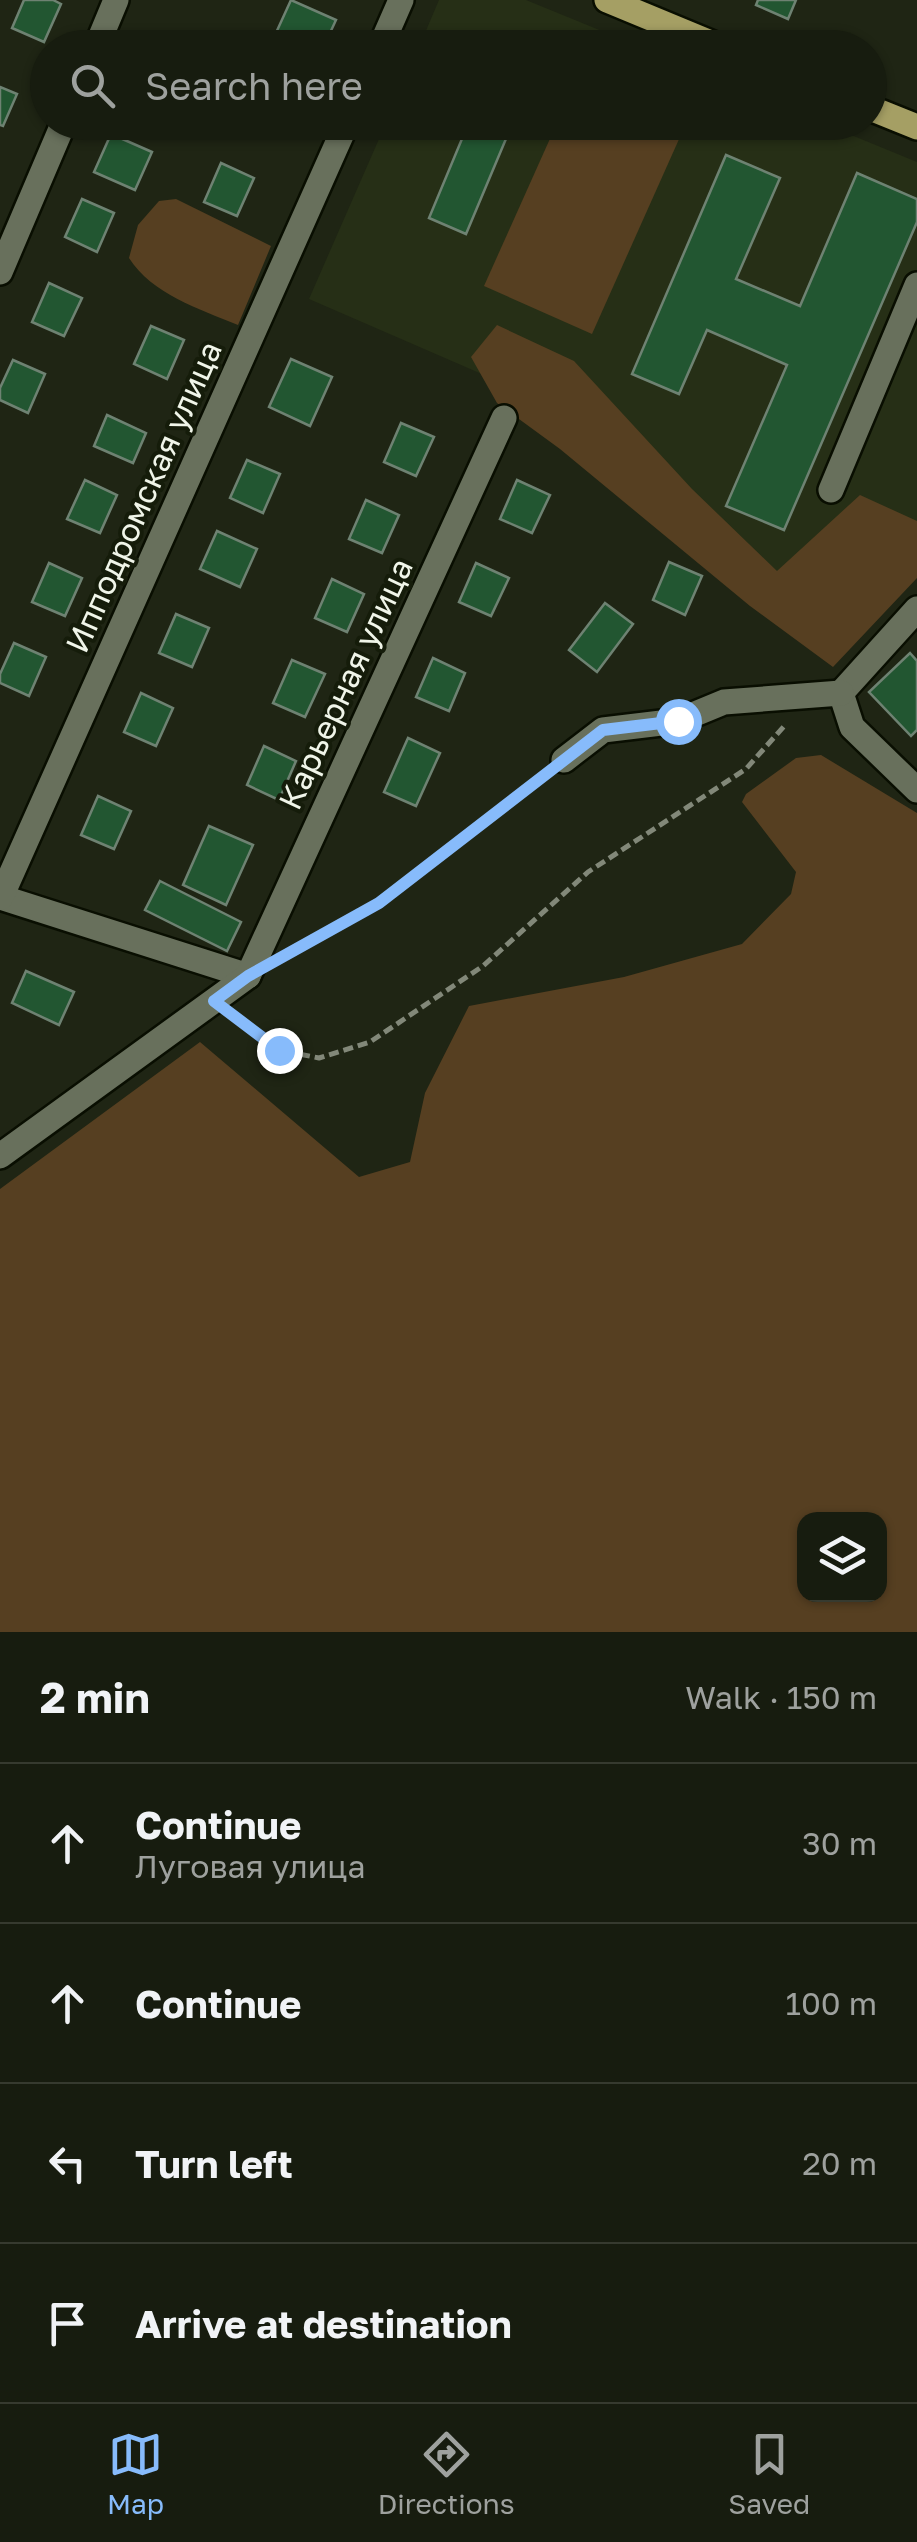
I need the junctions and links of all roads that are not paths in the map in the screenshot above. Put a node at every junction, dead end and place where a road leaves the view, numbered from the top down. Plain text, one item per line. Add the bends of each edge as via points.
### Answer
1 (116, 0) edge
2 (401, 0) edge
3 (607, 0) edge
4 (104, 30) edge
5 (388, 30) edge
6 (679, 30) edge
7 (887, 115) edge
8 (917, 127) edge
9 (56, 140) edge
10 (338, 140) edge
11 (0, 272) edge
12 (917, 284) edge
13 (504, 418) dead end
14 (831, 490) dead end
15 (917, 609) edge
16 (840, 693) junction
17 (564, 760) road end
18 (917, 790) edge
19 (0, 897) edge
20 (248, 976) junction
21 (0, 1156) edge

1 - 4 street
2 - 5 street
3 - 6 main road
7 - 8 main road
9 - 11 street
10 - 19 street, Ипподромская улица
12 - 14 street
13 - 20 street, Карьерная улица
15 - 16 street
16 - 17 street via 724,702 678,721 603,730
16 - 18 street via 852,727
19 - 20 street
20 - 21 street

